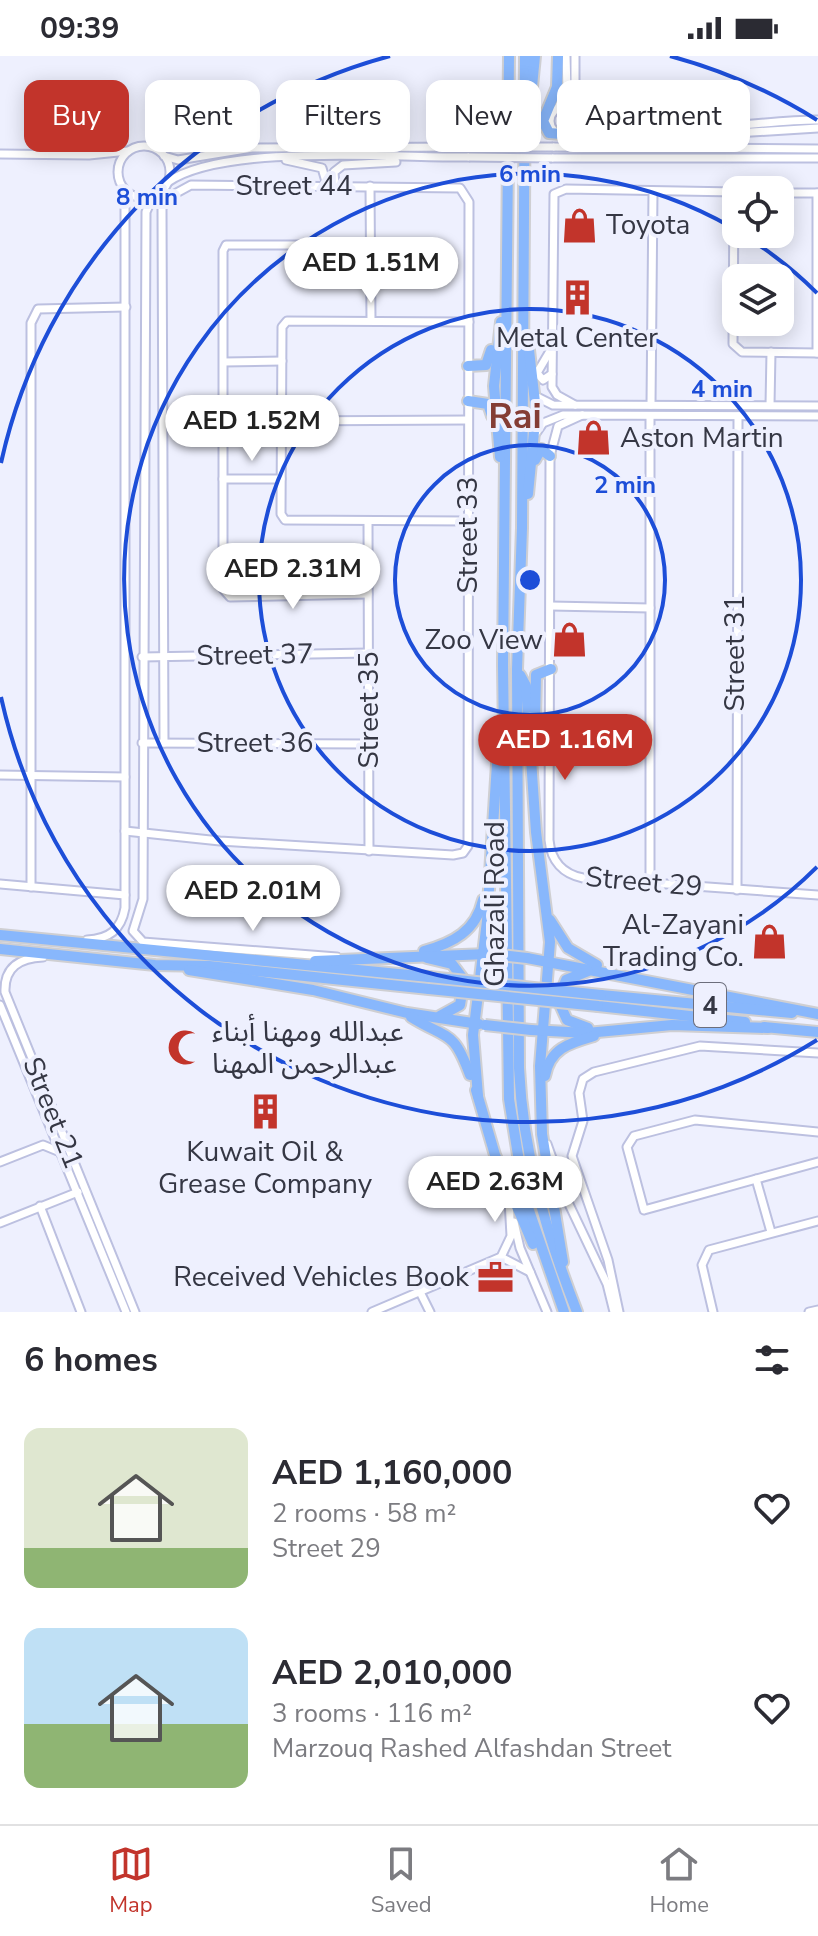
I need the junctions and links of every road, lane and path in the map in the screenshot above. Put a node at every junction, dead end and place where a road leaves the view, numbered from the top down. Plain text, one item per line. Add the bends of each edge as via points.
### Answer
1 (509, 56) edge
2 (525, 56) edge
3 (535, 56) edge
4 (558, 56) edge
5 (566, 56) edge
6 (575, 56) edge
7 (525, 80) edge
8 (532, 80) edge
9 (557, 80) edge
10 (567, 80) edge
11 (575, 80) edge
12 (557, 87) edge
13 (557, 109) edge
14 (818, 120) edge
15 (804, 124) junction
16 (557, 128) edge
17 (750, 128) edge
18 (818, 128) edge
19 (557, 134) edge
20 (818, 149) edge
21 (130, 150) junction
22 (525, 152) edge
23 (0, 154) edge
24 (164, 156) junction
25 (272, 157) junction
26 (417, 158) junction
27 (818, 158) edge
28 (168, 182) junction
29 (331, 185) junction
30 (370, 186) junction
31 (460, 188) joint
32 (125, 190) junction
33 (653, 191) junction
34 (722, 192) edge
35 (794, 193) edge
36 (818, 193) edge
37 (153, 196) junction
38 (818, 229) edge
39 (371, 245) junction
40 (734, 248) edge
41 (145, 273) junction
42 (161, 280) junction
43 (145, 292) junction
44 (507, 297) junction
45 (524, 297) junction
46 (126, 307) junction
47 (371, 320) junction
48 (469, 322) junction
49 (501, 322) junction
50 (551, 349) junction
51 (771, 352) junction
52 (817, 353) edge
53 (282, 361) junction
54 (126, 362) junction
55 (224, 362) junction
56 (143, 363) junction
57 (468, 366) junction
58 (552, 374) junction
59 (534, 395) junction
60 (468, 401) junction
61 (575, 405) junction
62 (612, 405) junction
63 (637, 405) junction
64 (651, 405) junction
65 (770, 405) junction
66 (818, 406) edge
67 (582, 415) junction
68 (611, 416) junction
69 (637, 416) junction
70 (650, 416) junction
71 (738, 416) junction
72 (818, 416) edge
73 (468, 420) junction
74 (281, 421) junction
75 (533, 438) junction
76 (498, 445) junction
77 (550, 456) junction
78 (531, 474) junction
79 (223, 479) junction
80 (281, 479) junction
81 (505, 498) junction
82 (368, 521) junction
83 (468, 521) junction
84 (522, 528) junction
85 (368, 594) junction
86 (125, 600) junction
87 (142, 601) junction
88 (551, 606) junction
89 (650, 608) junction
90 (369, 653) junction
91 (142, 657) junction
92 (163, 657) junction
93 (503, 665) junction
94 (517, 669) junction
95 (551, 669) junction
96 (142, 743) junction
97 (164, 743) junction
98 (369, 744) junction
99 (531, 753) junction
100 (0, 775) edge
101 (30, 776) junction
102 (125, 777) junction
103 (125, 831) junction
104 (143, 833) junction
105 (369, 851) junction
106 (491, 858) junction
107 (125, 868) junction
108 (143, 869) junction
109 (0, 884) edge
110 (650, 884) junction
111 (31, 887) junction
112 (737, 890) junction
113 (125, 895) junction
114 (818, 895) edge
115 (125, 908) junction
116 (548, 915) junction
117 (137, 916) junction
118 (0, 935) edge
119 (75, 944) junction
120 (0, 949) edge
121 (68, 954) junction
122 (487, 954) junction
123 (424, 955) junction
124 (400, 957) junction
125 (245, 960) junction
126 (354, 961) junction
127 (549, 961) junction
128 (14, 965) junction
129 (155, 965) junction
130 (0, 966) edge
131 (618, 974) junction
132 (600, 1000) junction
133 (2, 1002) edge
134 (407, 1013) junction
135 (818, 1015) edge
136 (479, 1024) junction
137 (768, 1028) junction
138 (619, 1029) junction
139 (544, 1032) junction
140 (818, 1032) edge
141 (818, 1053) edge
142 (478, 1096) junction
143 (541, 1114) junction
144 (56, 1130) junction
145 (818, 1132) edge
146 (542, 1134) junction
147 (62, 1154) junction
148 (0, 1160) edge
149 (818, 1162) edge
150 (756, 1179) junction
151 (507, 1184) junction
152 (78, 1192) junction
153 (509, 1200) junction
154 (40, 1206) junction
155 (818, 1221) edge
156 (0, 1223) edge
157 (771, 1232) junction
158 (501, 1257) junction
159 (546, 1266) junction
160 (530, 1272) junction
161 (569, 1290) junction
162 (420, 1292) junction
163 (818, 1310) edge
164 (81, 1312) edge
165 (126, 1312) edge
166 (135, 1312) edge
167 (372, 1312) edge
168 (430, 1312) edge
169 (547, 1312) edge
170 (564, 1312) edge
171 (577, 1312) edge
172 (617, 1312) edge
173 (713, 1312) edge
174 (809, 1312) edge

1 - 44 highway, Ghazali Road
2 - 7 highway, Ghazali Road
3 - 8 highway
4 - 9 highway
5 - 10 street
6 - 11 street
12 - 19 highway via 543,121 549,133
13 - 16 street via 551,123
14 - 15 street
15 - 17 street
15 - 18 street
20 - 24 street, bridge via 252,148 178,160
21 - 23 street
21 - 24 street via 148,147
21 - 32 street via 118,169
22 - 45 highway, Ghazali Road
24 - 28 street
25 - 26 street
25 - 28 street via 194,169
25 - 29 street via 322,168
26 - 27 street, bridge
26 - 29 street via 343,165 334,172
28 - 37 street
29 - 30 street, Street 44
29 - 42 street, Street 44 via 179,189 162,208
30 - 31 street, Street 44
30 - 39 street
31 - 48 street, Street 33 via 469,202
32 - 37 street via 138,198
32 - 46 street
33 - 34 street
33 - 50 street via 566,189 554,194
33 - 64 street
35 - 36 street
36 - 38 street
37 - 41 street via 146,212
38 - 52 street
39 - 47 street
39 - 55 street via 226,245
40 - 51 street via 733,344 742,352
41 - 42 street
41 - 43 street
42 - 43 street
42 - 92 street, Street 44
43 - 56 street
44 - 49 highway
44 - 81 highway, Ghazali Road
45 - 59 highway
45 - 84 highway, Ghazali Road
46 - 54 street
46 - 101 street via 38,309 31,323
47 - 48 street
47 - 53 street via 284,323
48 - 57 street, Street 33
49 - 57 highway via 489,362
49 - 76 highway via 494,386
50 - 58 street
50 - 58 street via 537,373 543,380
51 - 52 street
51 - 65 street
53 - 55 street
53 - 74 street
54 - 56 street via 134,369
54 - 86 street
55 - 79 street
56 - 87 street
57 - 60 street, Street 33
58 - 61 street via 557,395
59 - 61 street via 546,404
59 - 75 highway
60 - 73 street, Street 33
60 - 76 highway via 491,407
61 - 62 street
62 - 63 street
62 - 68 street via 616,410
63 - 64 street
63 - 69 street via 632,409
64 - 65 street
65 - 66 street
67 - 68 street
67 - 75 street via 554,416
67 - 77 street, Street 29 via 558,426
68 - 69 street
69 - 70 street
70 - 71 street
70 - 89 street
71 - 72 street
71 - 112 street, Street 31
73 - 74 street
73 - 83 street, Street 33
74 - 80 street
75 - 78 highway
76 - 81 highway
77 - 78 highway via 539,451
77 - 88 street, Street 29
78 - 84 highway
79 - 80 street
79 - 85 street via 226,595
80 - 82 street via 285,520
81 - 93 highway, Ghazali Road
82 - 83 street
82 - 85 street, Street 35
83 - 105 street, Street 33 via 469,842 458,855
84 - 94 highway, Ghazali Road
85 - 90 street, Street 35
86 - 87 street via 137,595
86 - 102 street
87 - 91 street
88 - 89 street
88 - 95 street, Street 29
89 - 110 street
90 - 92 street, Street 37
90 - 98 street, Street 35
91 - 92 street, Street 37
91 - 96 street
92 - 97 street, Street 44
93 - 106 highway
93 - 159 highway, Ghazali Road via 509,1099 525,1199
94 - 99 highway via 526,686
94 - 161 highway, Ghazali Road via 520,1100 536,1193
95 - 99 highway via 540,670 535,679
95 - 110 street, Street 29 via 549,840 554,858 574,876
96 - 97 street, Street 36
96 - 104 street
97 - 98 street, Street 36
98 - 105 street, Street 35
99 - 116 highway
100 - 101 street
101 - 102 street
101 - 111 street
102 - 103 street
103 - 104 street
103 - 107 street
104 - 105 street
104 - 108 street
106 - 122 highway
106 - 124 highway via 481,908 471,928 448,942
107 - 108 street via 134,862
107 - 113 street
108 - 117 street
109 - 111 street
110 - 112 street, Street 29
111 - 113 street
112 - 114 street, Street 29
113 - 115 street
115 - 117 street
115 - 119 street via 111,934
116 - 127 highway
116 - 131 highway via 572,952
117 - 126 street via 133,931 143,942 305,952
118 - 119 highway, 4
119 - 125 highway, 4
120 - 121 highway, 4
121 - 128 street
121 - 129 highway, 4
122 - 123 highway
122 - 127 highway, bridge
122 - 136 highway
123 - 124 highway
123 - 134 highway via 459,970 463,999 443,1015
124 - 126 highway
125 - 126 highway
125 - 132 highway, 4, bridge
127 - 131 highway
127 - 139 highway
128 - 130 street
128 - 133 street, Street 21
129 - 132 highway, 4, bridge
129 - 134 highway via 332,994
131 - 135 highway
131 - 138 highway via 573,974 558,1000 562,1013 575,1025
132 - 135 highway, 4
132 - 137 highway, 4
133 - 144 street, Street 21
134 - 136 highway
134 - 142 highway via 457,1043
136 - 139 highway, bridge
136 - 142 highway via 473,1052
137 - 138 highway
137 - 140 highway, 4
138 - 139 highway
138 - 143 highway via 555,1053 545,1072
139 - 143 highway
141 - 172 street via 700,1046 583,1079 583,1121 572,1156 608,1260
142 - 151 highway
143 - 146 highway
144 - 147 street, Street 21
144 - 148 street
144 - 166 street, Street 21
145 - 150 street via 695,1120 636,1135 627,1144 644,1210
146 - 161 highway
146 - 172 street
147 - 148 street via 43,1145
147 - 152 street, Street 21
149 - 150 street
150 - 157 street
151 - 153 street
151 - 159 highway
152 - 154 street
152 - 165 street, Street 21
153 - 158 street via 511,1236
153 - 160 street
154 - 156 street
154 - 164 street
155 - 157 street
157 - 173 street via 705,1254 702,1265
158 - 160 street
158 - 162 street
159 - 170 highway, Ghazali Road
160 - 169 street
161 - 171 highway, Ghazali Road
162 - 167 street
162 - 168 street
163 - 174 street

